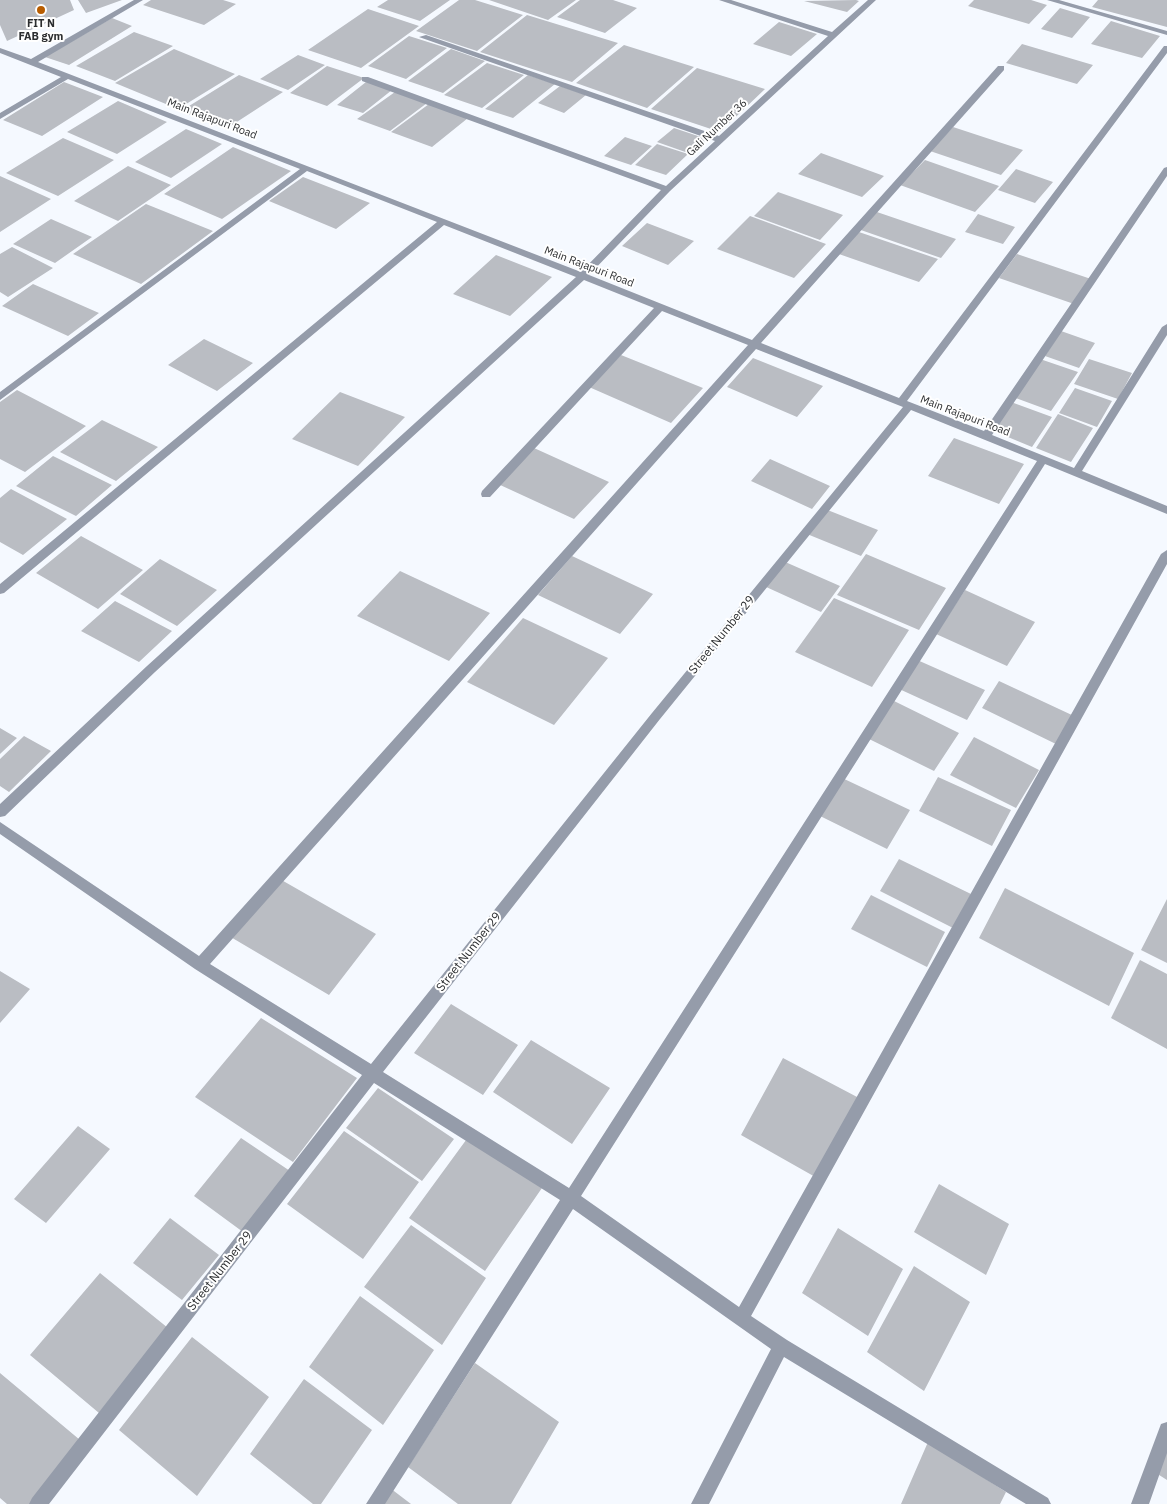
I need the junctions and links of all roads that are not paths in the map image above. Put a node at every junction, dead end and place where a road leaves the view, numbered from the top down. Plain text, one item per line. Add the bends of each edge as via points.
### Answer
1 (139, 0) edge
2 (723, 0) edge
3 (872, 0) edge
4 (1051, 0) edge
5 (1167, 33) edge
6 (833, 35) junction
7 (423, 37) dead end
8 (1167, 48) edge
9 (0, 50) edge
10 (32, 62) junction
11 (1001, 68) dead end
12 (68, 76) junction
13 (365, 79) dead end
14 (0, 117) edge
15 (721, 140) junction
16 (306, 168) junction
17 (1167, 170) edge
18 (667, 189) junction
19 (443, 221) junction
20 (582, 277) junction
21 (661, 307) junction
22 (1167, 327) edge
23 (753, 345) junction
24 (0, 397) edge
25 (904, 405) junction
26 (986, 436) junction
27 (1042, 459) junction
28 (1076, 473) junction
29 (486, 494) dead end
30 (1167, 510) edge
31 (1167, 554) edge
32 (0, 590) edge
33 (0, 812) edge
34 (0, 827) edge
35 (200, 965) junction
36 (373, 1073) junction
37 (571, 1198) junction
38 (740, 1319) junction
39 (781, 1346) junction
40 (1167, 1430) edge
41 (38, 1504) edge
42 (374, 1504) edge
43 (700, 1504) edge
44 (1042, 1504) edge
45 (1140, 1504) edge

1 - 10 street
2 - 6 street
3 - 6 street, Gali Number 36
4 - 5 street
6 - 15 street, Gali Number 36
7 - 15 street
8 - 25 street, Street Number 29
9 - 10 street, Main Rajapuri Road
10 - 12 street, Main Rajapuri Road
11 - 23 street
12 - 14 street
12 - 16 street, Main Rajapuri Road
13 - 18 street
15 - 18 street, Gali Number 36
16 - 19 street, Main Rajapuri Road
16 - 24 street
17 - 26 street
18 - 20 street, Gali Number 36
19 - 20 street, Main Rajapuri Road
19 - 32 street
20 - 21 street, Main Rajapuri Road
20 - 33 street, Gali Number 36 via 144,675
21 - 23 street, Main Rajapuri Road
21 - 29 street
22 - 28 street
23 - 25 street, Main Rajapuri Road
23 - 35 street
25 - 26 street, Main Rajapuri Road
25 - 36 street, Street Number 29
26 - 27 street, Main Rajapuri Road
27 - 28 street, Main Rajapuri Road
27 - 37 street
28 - 30 street, Main Rajapuri Road
31 - 38 street
34 - 35 street
35 - 36 street
36 - 37 street
36 - 41 street, Street Number 29
37 - 38 street
37 - 42 street
38 - 39 street
39 - 43 street
39 - 44 street
40 - 45 street

